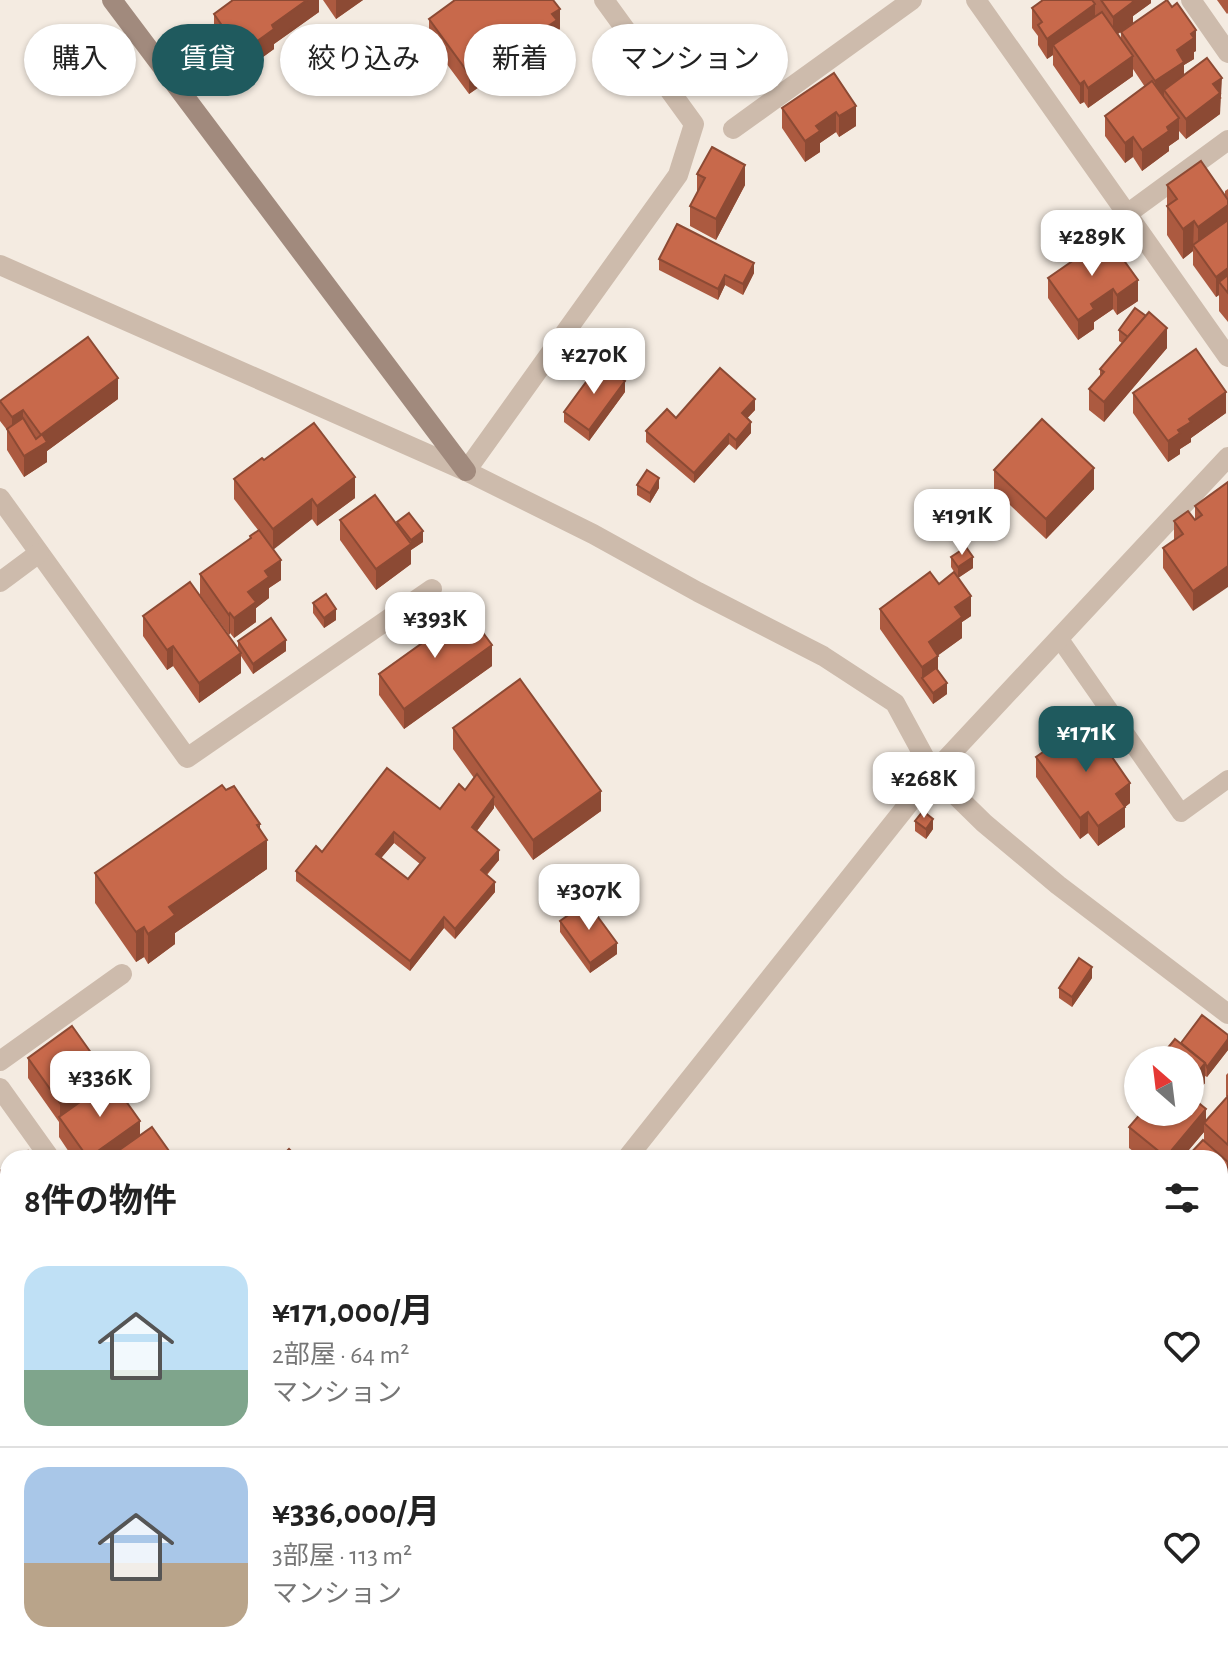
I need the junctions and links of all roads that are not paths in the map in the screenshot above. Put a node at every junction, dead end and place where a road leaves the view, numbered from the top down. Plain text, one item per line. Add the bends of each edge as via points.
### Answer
1 (112, 0) edge
2 (604, 0) edge
3 (912, 0) edge
4 (976, 0) edge
5 (1191, 0) edge
6 (1228, 53) edge
7 (733, 129) dead end
8 (1228, 140) edge
9 (1127, 214) junction
10 (0, 265) edge
11 (1228, 357) edge
12 (1228, 457) edge
13 (1228, 469) edge
14 (466, 471) junction
15 (1196, 491) junction
16 (0, 498) edge
17 (39, 553) junction
18 (0, 582) edge
19 (432, 589) dead end
20 (1059, 638) junction
21 (933, 773) junction
22 (1228, 779) edge
23 (122, 974) dead end
24 (1228, 1014) edge
25 (0, 1061) edge
26 (0, 1088) edge
27 (44, 1150) edge
28 (633, 1150) edge

1 - 14 street
2 - 14 street via 694,124 678,175
3 - 7 street
4 - 9 street
5 - 6 street
8 - 9 street
9 - 11 street
10 - 14 street
12 - 15 street
13 - 15 street
14 - 21 street via 823,656 895,703
15 - 20 street
16 - 17 street
17 - 18 street
17 - 19 street via 187,758
20 - 21 street
20 - 22 lane via 1181,813
21 - 24 street via 1058,885
21 - 28 street
23 - 25 street
26 - 27 street

